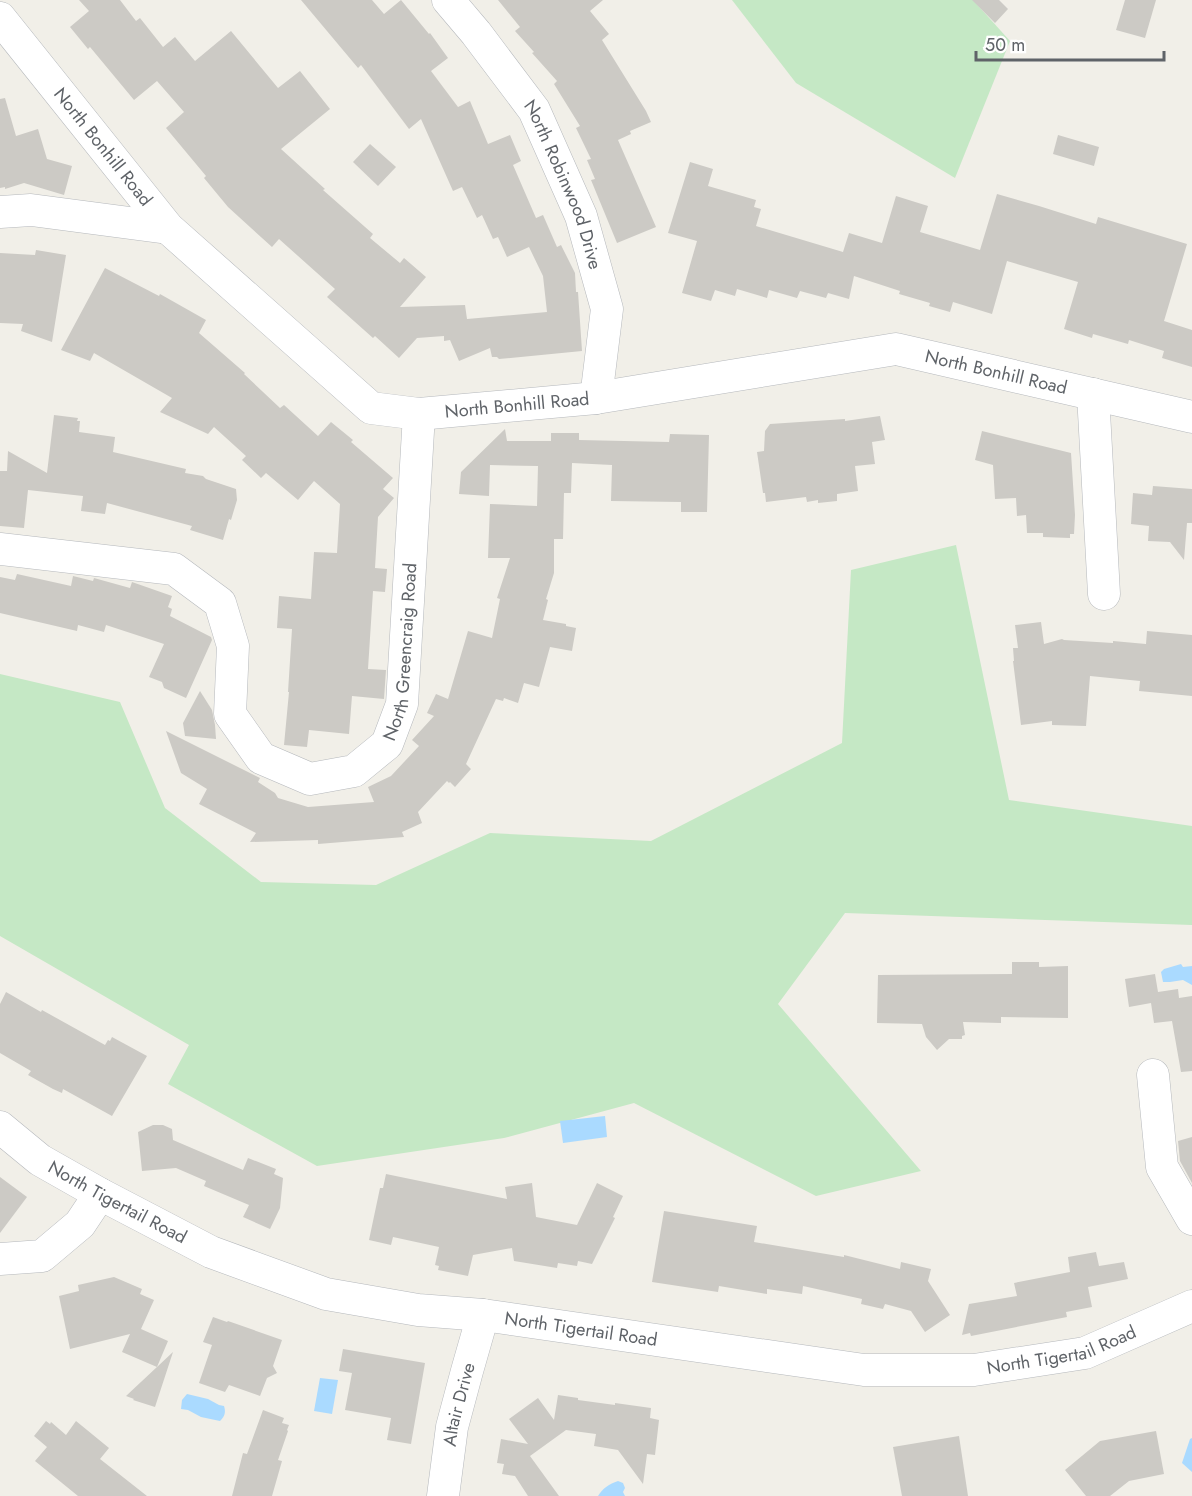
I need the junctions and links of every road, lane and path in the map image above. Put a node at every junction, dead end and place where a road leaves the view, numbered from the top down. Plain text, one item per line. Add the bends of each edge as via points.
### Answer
1 (448, 0) edge
2 (0, 18) edge
3 (0, 212) edge
4 (168, 228) junction
5 (1093, 394) junction
6 (596, 398) junction
7 (419, 414) junction
8 (1192, 417) edge
9 (0, 549) edge
10 (1104, 594) dead end
11 (1153, 1075) dead end
12 (0, 1127) edge
13 (100, 1194) junction
14 (1192, 1219) edge
15 (0, 1259) edge
16 (1192, 1306) edge
17 (483, 1315) junction
18 (443, 1496) edge

1 - 6 street, North Robinwood Drive via 534,110 581,216 607,309
2 - 4 street, North Bonhill Road
3 - 4 street via 31,210
4 - 7 street, North Bonhill Road via 371,408
5 - 6 street, North Bonhill Road via 896,349
5 - 8 street, North Bonhill Road
5 - 10 street
6 - 7 street, North Bonhill Road
7 - 9 street, North Greencraig Road via 402,704 387,744 354,771 310,779 261,758 230,714 233,646 220,603 174,569
11 - 14 street via 1162,1167
12 - 13 street, North Tigertail Road via 40,1160
13 - 15 street via 80,1224 42,1256
13 - 17 street, North Tigertail Road via 211,1252 326,1294 418,1310
16 - 17 street, North Tigertail Road via 1085,1353 974,1370 864,1370
17 - 18 street, Altair Drive via 452,1427

